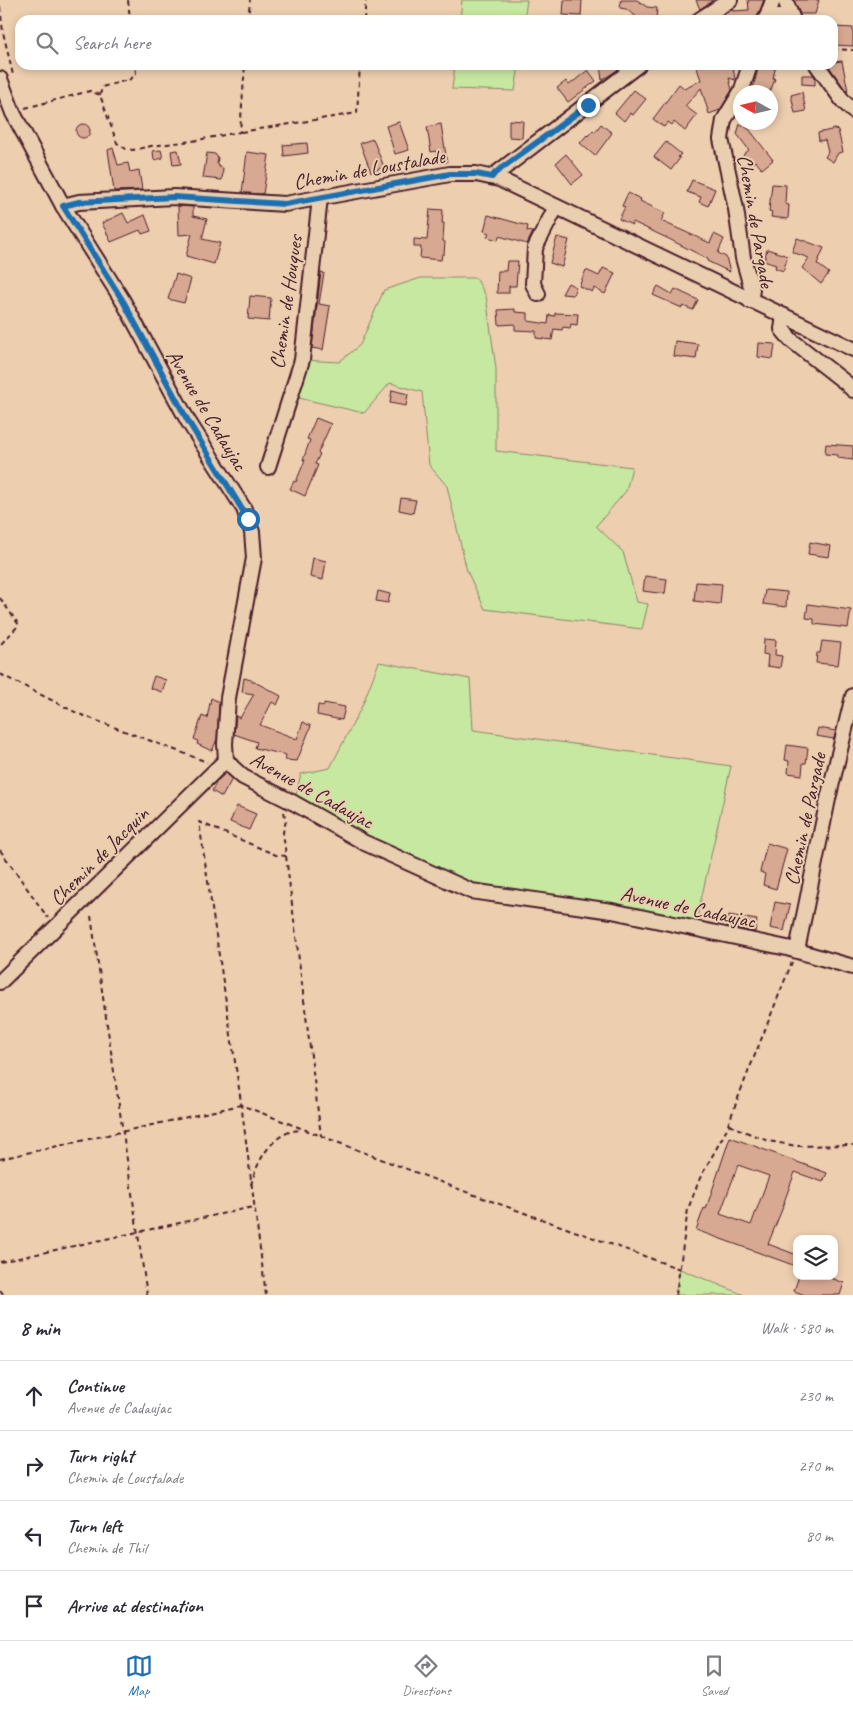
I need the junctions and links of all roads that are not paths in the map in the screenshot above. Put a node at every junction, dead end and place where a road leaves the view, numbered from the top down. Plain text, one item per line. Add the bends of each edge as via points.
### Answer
1 (730, 0) edge
2 (774, 0) edge
3 (785, 0) edge
4 (707, 15) edge
5 (768, 15) edge
6 (791, 15) edge
7 (631, 70) edge
8 (748, 70) edge
9 (821, 70) edge
10 (4, 83) edge
11 (853, 111) edge
12 (492, 177) junction
13 (320, 198) junction
14 (63, 206) junction
15 (556, 207) junction
16 (538, 294) dead end
17 (750, 301) junction
18 (784, 316) junction
19 (853, 349) edge
20 (853, 390) edge
21 (268, 467) dead end
22 (853, 696) edge
23 (224, 761) junction
24 (797, 950) junction
25 (853, 967) edge
26 (0, 982) edge

1 - 4 street
2 - 5 street
3 - 6 street
7 - 12 street
8 - 17 street, Chemin de Pargade via 741,92 724,120 721,140 752,290
9 - 11 street
10 - 14 street, Avenue de Cadaujac via 14,113
12 - 13 street, Chemin de Loustalade via 450,174
12 - 15 street, Chemin de Loustalade
13 - 14 street, Chemin de Loustalade via 271,204 174,197 79,202
13 - 21 street, Chemin de Houques via 302,360
14 - 23 street, Avenue de Cadaujac via 123,301 188,421 248,519 254,541 254,558 228,698
15 - 16 street via 535,248 533,284
15 - 17 street, Chemin de Loustalade
17 - 18 street, Chemin de Loustalade
18 - 19 street, Chemin de Loustalade
18 - 20 street, Chemin de Pargade via 782,328 791,340
22 - 24 street, Chemin de Pargade
23 - 24 street, Avenue de Cadaujac via 243,777 365,843 471,892 612,911
23 - 26 street, Chemin de Jacquin
24 - 25 street, Avenue de Cadaujac

